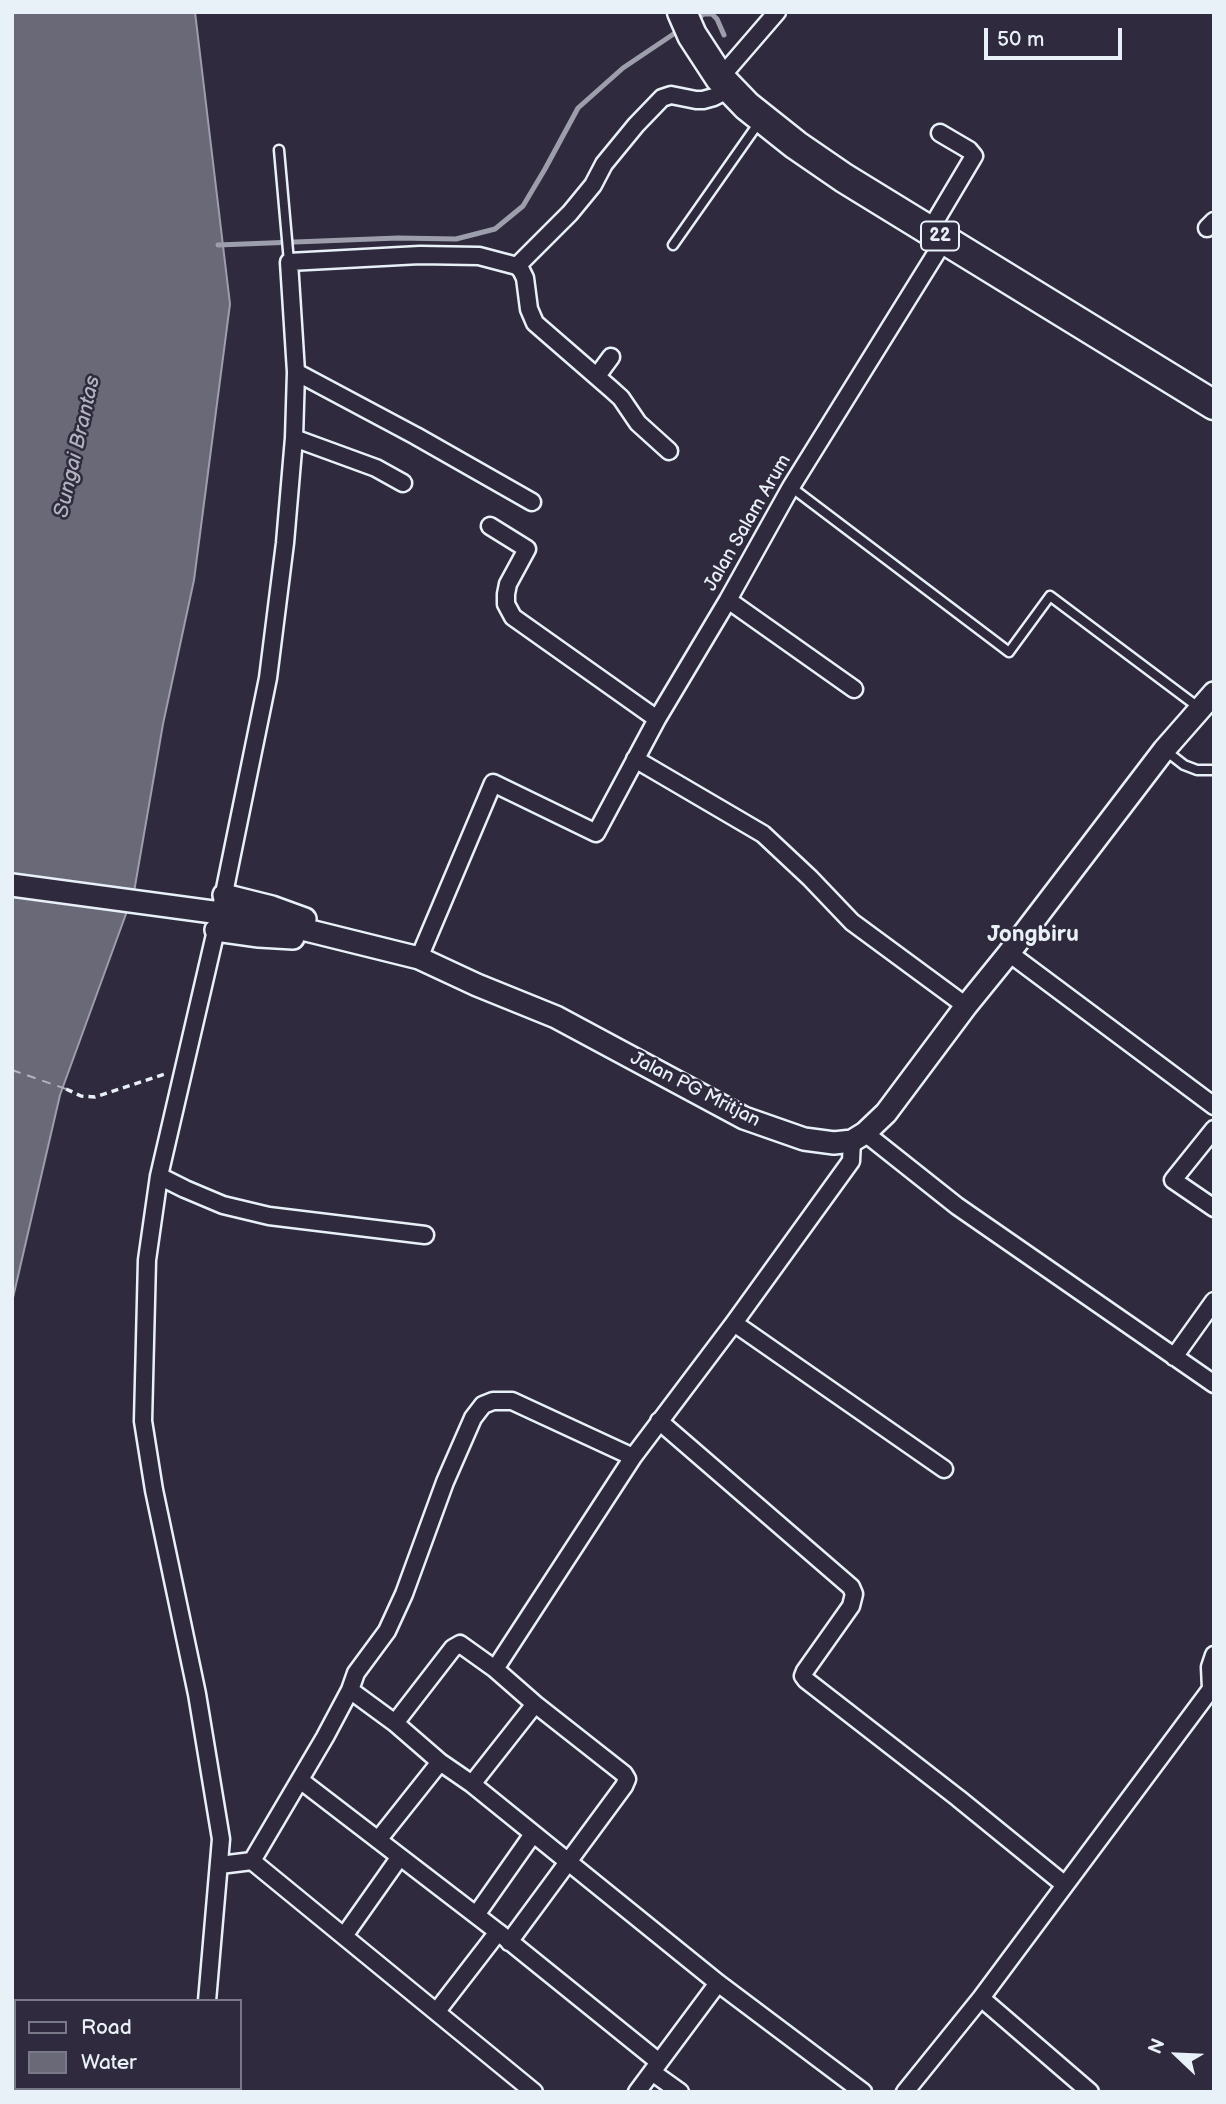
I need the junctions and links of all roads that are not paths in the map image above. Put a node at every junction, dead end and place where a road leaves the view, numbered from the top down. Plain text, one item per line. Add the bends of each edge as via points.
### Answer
1 (777, 12) edge
2 (687, 24) edge
3 (726, 83) junction
4 (762, 118) junction
5 (940, 133) dead end
6 (279, 150) dead end
7 (937, 234) junction
8 (673, 245) dead end
9 (289, 262) junction
10 (517, 266) junction
11 (611, 357) dead end
12 (296, 372) junction
13 (597, 376) junction
14 (1214, 405) edge
15 (294, 438) junction
16 (669, 451) dead end
17 (403, 482) dead end
18 (790, 487) junction
19 (532, 502) dead end
20 (490, 526) dead end
21 (728, 600) junction
22 (854, 689) dead end
23 (1207, 701) edge
24 (657, 719) junction
25 (1164, 750) junction
26 (635, 760) junction
27 (1214, 770) edge
28 (12, 886) edge
29 (220, 913) junction
30 (1009, 953) junction
31 (419, 958) junction
32 (966, 1006) junction
33 (1214, 1106) edge
34 (1214, 1129) edge
35 (858, 1137) junction
36 (159, 1176) junction
37 (1214, 1208) edge
38 (425, 1235) dead end
39 (1214, 1301) edge
40 (734, 1323) junction
41 (1174, 1357) junction
42 (1214, 1384) edge
43 (659, 1421) junction
44 (633, 1457) junction
45 (944, 1469) dead end
46 (1214, 1655) edge
47 (495, 1669) junction
48 (350, 1690) junction
49 (536, 1704) junction
50 (395, 1723) junction
51 (440, 1762) junction
52 (300, 1780) junction
53 (472, 1784) junction
54 (533, 1835) junction
55 (378, 1840) junction
56 (399, 1858) junction
57 (252, 1861) junction
58 (566, 1862) junction
59 (220, 1865) junction
60 (1065, 1885) junction
61 (476, 1915) junction
62 (344, 1936) junction
63 (503, 1937) junction
64 (718, 1983) junction
65 (981, 1998) junction
66 (207, 1999) edge
67 (437, 2011) junction
68 (656, 2067) junction
69 (643, 2090) edge
70 (534, 2092) edge
71 (680, 2092) edge
72 (863, 2092) edge
73 (905, 2092) edge
74 (1090, 2092) edge

1 - 3 street
2 - 3 highway, 22
3 - 4 highway, 22
3 - 10 street via 714,97 703,100 662,98 604,164 570,213
4 - 7 highway, 22 via 844,178
4 - 8 lane
5 - 7 street, Jalan Salam Arum via 974,156
6 - 9 lane
7 - 14 highway, 22
7 - 18 street, Jalan Salam Arum
9 - 10 street via 446,255 479,256
9 - 12 street
10 - 13 street via 525,278 535,323
11 - 13 street
12 - 15 street
12 - 19 street
13 - 16 street
15 - 17 street
15 - 29 street via 268,678
18 - 21 street, Jalan Salam Arum
18 - 23 lane via 1009,652 1050,596
20 - 24 street via 527,549 506,594 513,617
21 - 22 street
21 - 24 street, Jalan Salam Arum
23 - 25 main road
24 - 26 street, Jalan Salam Arum
25 - 27 lane via 1184,765
25 - 30 main road
26 - 31 street, Jalan Salam Arum via 596,833 493,783
26 - 32 street via 763,834 852,922
28 - 29 main road, Jalan PG Mritjan
29 - 31 main road, Jalan PG Mritjan
29 - 36 street
30 - 32 main road
30 - 33 street
31 - 35 main road, Jalan PG Mritjan via 556,1017 744,1118 804,1139 834,1143
32 - 35 main road via 886,1113
34 - 37 street via 1173,1180
35 - 40 street via 851,1161
35 - 41 street
36 - 38 street via 223,1205 269,1216
36 - 59 street via 147,1259 143,1422 197,1694 221,1839
39 - 41 street
40 - 43 street
40 - 45 street
41 - 42 street
43 - 44 street
43 - 60 street via 851,1587 851,1606 805,1671 806,1680
44 - 47 street
44 - 48 street via 512,1401 483,1405 445,1482 387,1631 356,1673
46 - 60 street via 1211,1689
47 - 49 street
47 - 50 street via 460,1644
48 - 50 street
48 - 52 street
49 - 53 street
49 - 58 street via 626,1779
50 - 51 street
51 - 53 street
51 - 55 street
52 - 55 street
52 - 57 street
53 - 54 street
54 - 58 street
54 - 61 street
55 - 56 street
56 - 61 street
56 - 62 street
57 - 59 street
57 - 62 street
58 - 63 street
58 - 64 street
59 - 66 street
60 - 65 street
61 - 63 street
62 - 67 street
63 - 67 street
63 - 68 street
64 - 68 street
64 - 72 street
65 - 73 street
65 - 74 street
67 - 70 street
68 - 69 street
68 - 71 street

